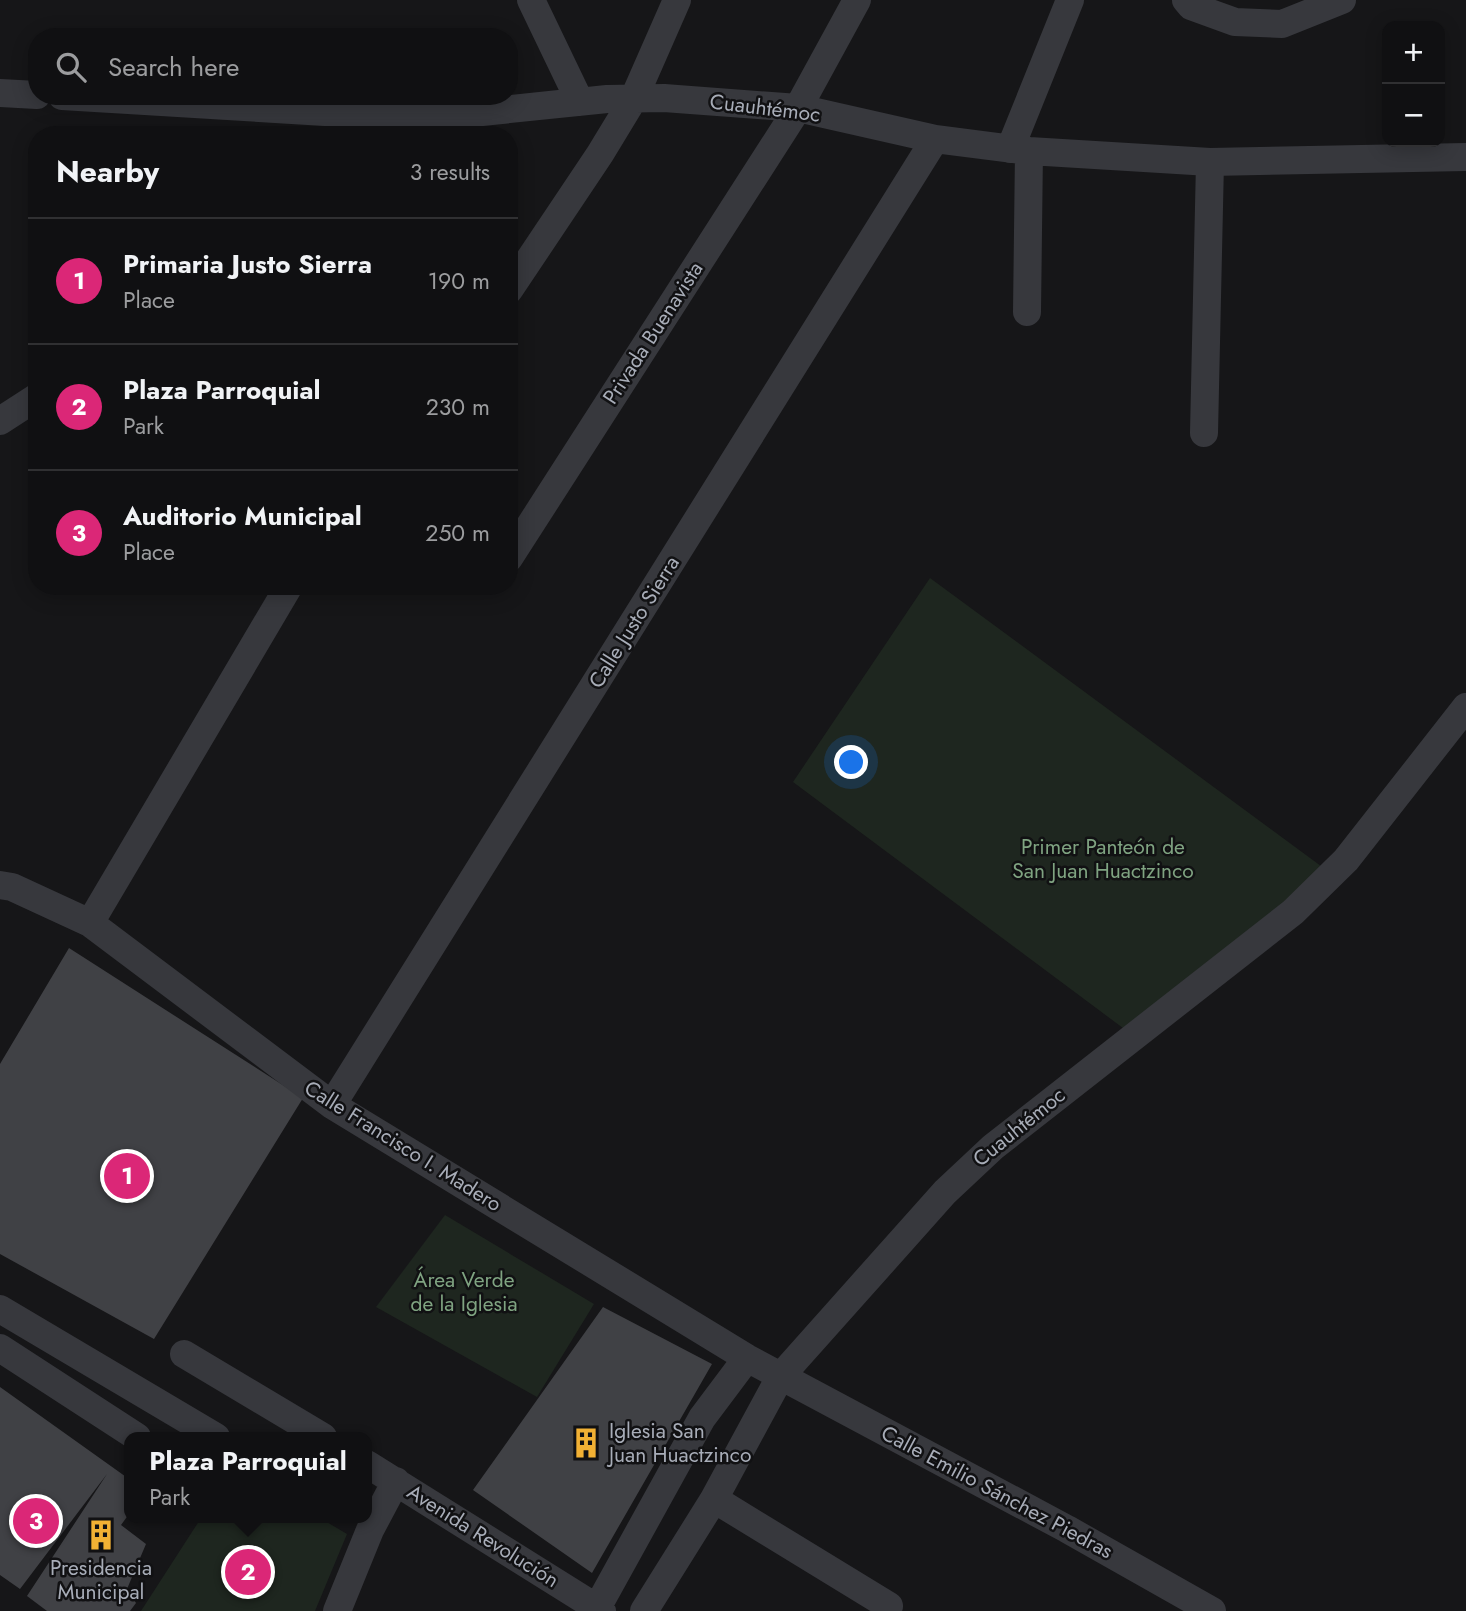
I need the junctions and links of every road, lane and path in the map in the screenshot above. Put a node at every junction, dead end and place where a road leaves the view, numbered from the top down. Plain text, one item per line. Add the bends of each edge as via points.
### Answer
1 (531, 0) edge
2 (677, 0) edge
3 (857, 0) edge
4 (1070, 0) edge
5 (1186, 0) edge
6 (1342, 0) edge
7 (0, 93) edge
8 (28, 95) edge
9 (634, 98) junction
10 (580, 102) junction
11 (363, 105) edge
12 (798, 108) junction
13 (935, 139) junction
14 (1019, 150) junction
15 (1466, 158) edge
16 (1210, 162) junction
17 (518, 276) edge
18 (1027, 312) dead end
19 (28, 403) edge
20 (0, 421) edge
21 (1204, 433) dead end
22 (518, 544) edge
23 (284, 595) edge
24 (1466, 707) edge
25 (0, 885) edge
26 (90, 923) junction
27 (332, 1105) junction
28 (0, 1309) edge
29 (0, 1348) edge
30 (184, 1354) dead end
31 (747, 1358) junction
32 (780, 1377) junction
33 (129, 1432) edge
34 (205, 1432) edge
35 (315, 1432) edge
36 (372, 1467) edge
37 (396, 1481) junction
38 (714, 1499) junction
39 (372, 1510) edge
40 (360, 1524) edge
41 (889, 1606) dead end
42 (600, 1609) edge
43 (337, 1611) edge
44 (644, 1611) edge
45 (1212, 1611) edge

1 - 10 street
2 - 9 street
3 - 12 street, Privada Buenavista
4 - 14 street
5 - 6 street via 1236,22 1282,24
7 - 8 street
9 - 10 street, Cuauhtémoc
9 - 12 street, Cuauhtémoc
9 - 17 street
10 - 11 street, Cuauhtémoc via 424,118
12 - 13 street, Cuauhtémoc
12 - 22 street, Privada Buenavista
13 - 14 street, Cuauhtémoc
13 - 27 street, Calle Justo Sierra
14 - 16 street, Cuauhtémoc
14 - 18 street
15 - 16 street, Cuauhtémoc
16 - 21 street
19 - 20 street
23 - 26 street
24 - 32 street, Cuauhtémoc via 1346,860 1293,912 966,1171
25 - 26 street, Calle Francisco I. Madero
26 - 27 street, Calle Francisco I. Madero
27 - 31 street, Calle Francisco I. Madero
28 - 34 street
29 - 33 street
30 - 35 street
31 - 32 street, Calle Francisco I. Madero
31 - 42 street via 702,1418
32 - 38 street, Cuauhtémoc
32 - 45 street, Calle Emilio Sánchez Piedras
36 - 37 street
37 - 39 street, Avenida Revolución
37 - 42 street, Avenida Revolución
38 - 41 street
38 - 44 street, Cuauhtémoc
40 - 43 street, Avenida Revolución

